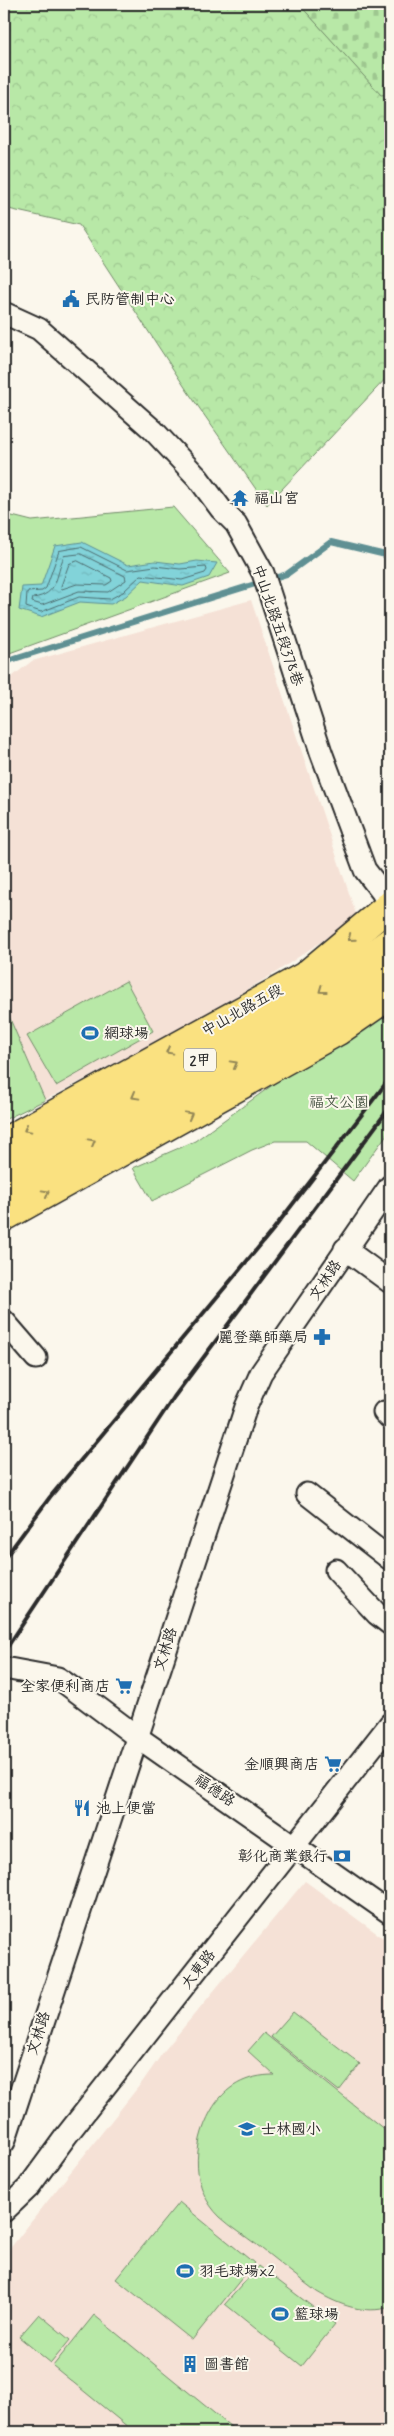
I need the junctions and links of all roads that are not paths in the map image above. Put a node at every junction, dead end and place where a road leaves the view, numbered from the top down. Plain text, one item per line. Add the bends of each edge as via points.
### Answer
1 (4, 312) edge
2 (390, 907) edge
3 (390, 942) edge
4 (390, 966) edge
5 (390, 994) edge
6 (4, 1142) edge
7 (4, 1168) edge
8 (390, 1186) edge
9 (4, 1191) edge
10 (4, 1217) edge
11 (345, 1249) junction
12 (390, 1282) edge
13 (4, 1321) edge
14 (36, 1358) dead end
15 (307, 1494) dead end
16 (390, 1559) edge
17 (336, 1570) dead end
18 (390, 1624) edge
19 (4, 1668) edge
20 (390, 1724) edge
21 (136, 1736) junction
22 (296, 1845) junction
23 (390, 1912) edge
24 (4, 2142) edge
25 (4, 2211) edge

1 - 2 street, 中山北路五段378巷 via 38,329 154,430 236,524 265,580 321,752 365,870
2 -> 6 main road, 中山北路五段 via 305,976
3 -> 7 main road, 中山北路五段 / 2甲 via 314,996
9 -> 4 main road, 2甲 via 328,1012
10 -> 5 main road via 338,1031
8 - 11 street, 文林路
11 - 12 street
11 - 21 street, 文林路 via 261,1373 246,1407
13 - 14 street
15 - 16 street
17 - 18 street
19 - 21 street, 福德路 via 58,1678
20 - 22 street, 大東路
21 - 22 street, 福德路
21 - 24 street, 文林路
22 - 23 street, 福德路
22 - 25 street, 大東路 via 28,2188

